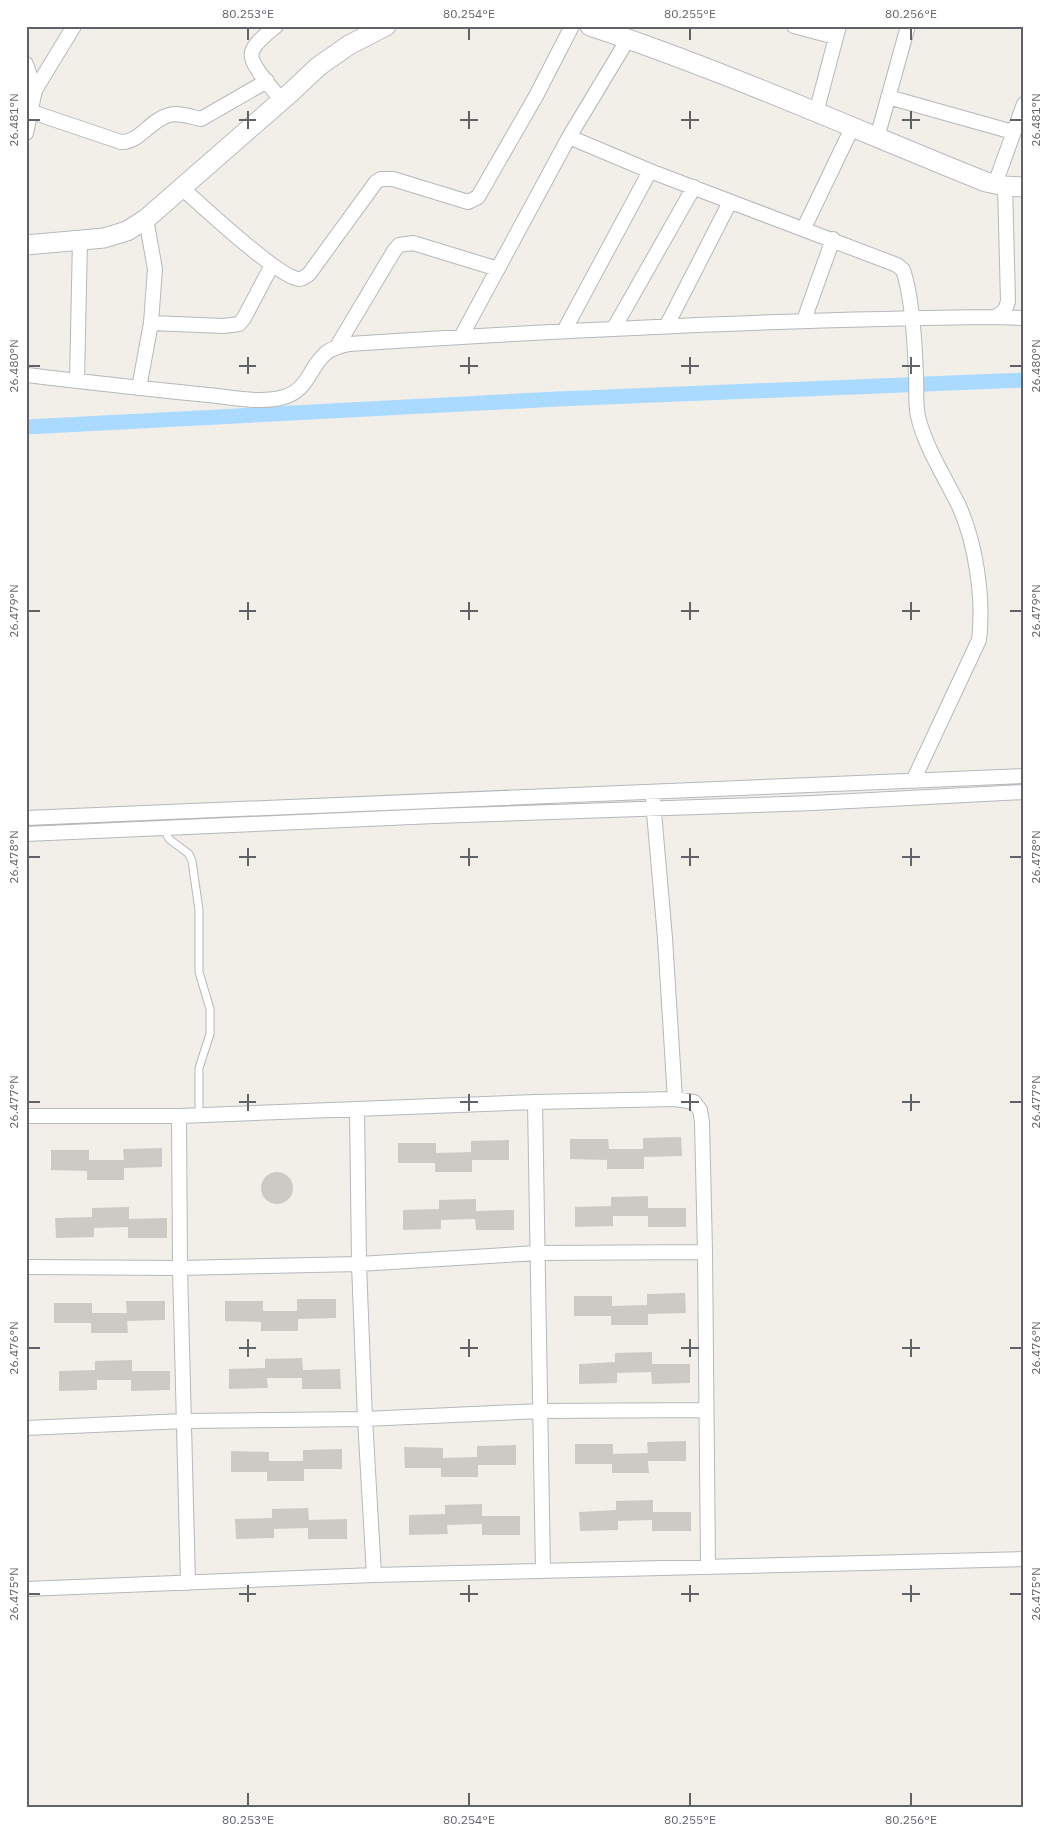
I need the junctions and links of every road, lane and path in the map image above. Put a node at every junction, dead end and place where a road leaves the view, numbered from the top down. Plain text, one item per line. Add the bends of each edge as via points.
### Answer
1 (74, 26) edge
2 (276, 26) edge
3 (386, 26) edge
4 (572, 26) edge
5 (590, 26) edge
6 (794, 26) edge
7 (908, 26) edge
8 (837, 32) edge
9 (628, 39) junction
10 (26, 64) edge
11 (267, 81) junction
12 (35, 90) junction
13 (888, 97) junction
14 (282, 101) junction
15 (1024, 104) edge
16 (32, 112) junction
17 (816, 113) junction
18 (852, 128) junction
19 (1013, 132) junction
20 (26, 133) edge
21 (569, 137) junction
22 (876, 138) junction
23 (650, 171) junction
24 (1000, 185) junction
25 (1024, 187) edge
26 (182, 188) junction
27 (694, 188) junction
28 (730, 202) junction
29 (146, 219) junction
30 (804, 228) junction
31 (833, 239) junction
32 (80, 240) junction
33 (26, 245) edge
34 (272, 265) junction
35 (498, 269) junction
36 (995, 317) junction
37 (912, 318) junction
38 (1024, 318) edge
39 (804, 320) junction
40 (151, 323) junction
41 (667, 325) junction
42 (614, 328) junction
43 (564, 331) junction
44 (462, 337) junction
45 (336, 348) junction
46 (26, 375) edge
47 (77, 381) junction
48 (139, 388) junction
49 (1024, 776) edge
50 (913, 781) junction
51 (652, 790) junction
52 (1024, 792) edge
53 (654, 809) junction
54 (26, 818) edge
55 (164, 828) junction
56 (26, 834) edge
57 (675, 1099) junction
58 (535, 1102) junction
59 (357, 1110) junction
60 (199, 1114) junction
61 (26, 1116) edge
62 (178, 1116) junction
63 (706, 1252) junction
64 (538, 1253) junction
65 (359, 1264) junction
66 (26, 1267) edge
67 (180, 1268) junction
68 (706, 1410) junction
69 (540, 1411) junction
70 (365, 1419) junction
71 (184, 1421) junction
72 (26, 1428) edge
73 (1024, 1559) edge
74 (708, 1567) junction
75 (543, 1571) junction
76 (374, 1575) junction
77 (188, 1582) junction
78 (26, 1589) edge

1 - 12 street
2 - 11 street via 252,52 256,67
3 - 14 street via 349,45 319,66
4 - 34 street via 478,197 468,202 393,179 381,179 304,278 298,279
5 - 9 street
6 - 8 street
7 - 13 street
8 - 17 street
9 - 17 street via 778,95
9 - 21 street
10 - 12 street
11 - 14 street
11 - 16 street via 201,119 170,114 158,119 128,142
12 - 16 street
13 - 19 street
13 - 22 street
14 - 26 street
15 - 19 street
16 - 20 street
17 - 18 street
18 - 22 street
18 - 30 street
19 - 24 street
21 - 23 street
21 - 35 street
22 - 24 street
23 - 27 street
23 - 43 street
24 - 25 street
24 - 36 street via 1008,301 1002,314
26 - 29 street
26 - 34 street
27 - 28 street
27 - 42 street
28 - 30 street
28 - 41 street
29 - 32 street via 127,231 104,238
29 - 40 street via 155,269
30 - 31 street
31 - 37 street via 903,270
31 - 39 street
32 - 33 street
32 - 47 street
34 - 40 street via 239,324
35 - 44 street
35 - 45 street via 413,243 399,245
36 - 37 street
36 - 38 street
37 - 39 street
37 - 50 street via 918,416 966,527 981,620 979,640
39 - 41 street
40 - 48 street
41 - 42 street
42 - 43 street
43 - 44 street
44 - 45 street via 349,344
45 - 48 street via 325,354 303,385 284,397 259,400
46 - 47 street
47 - 48 street
49 - 50 street
50 - 51 street
51 - 53 street
51 - 54 street
52 - 53 street
53 - 55 street
53 - 57 street
55 - 56 street
55 - 60 lane via 170,839 189,854 192,861 199,910 199,972 210,1009 210,1034 199,1068
57 - 58 street
57 - 63 street via 694,1102 700,1110
58 - 59 street
58 - 64 street
59 - 60 street
59 - 65 street
60 - 62 street
61 - 62 street
62 - 67 street
63 - 64 street
63 - 68 street
64 - 65 street
64 - 69 street
65 - 67 street
65 - 70 street
66 - 67 street
67 - 71 street
68 - 69 street
68 - 74 street
69 - 70 street
69 - 75 street
70 - 71 street
70 - 76 street
71 - 72 street
71 - 77 street
73 - 74 street
74 - 75 street
75 - 76 street
76 - 77 street
77 - 78 street

